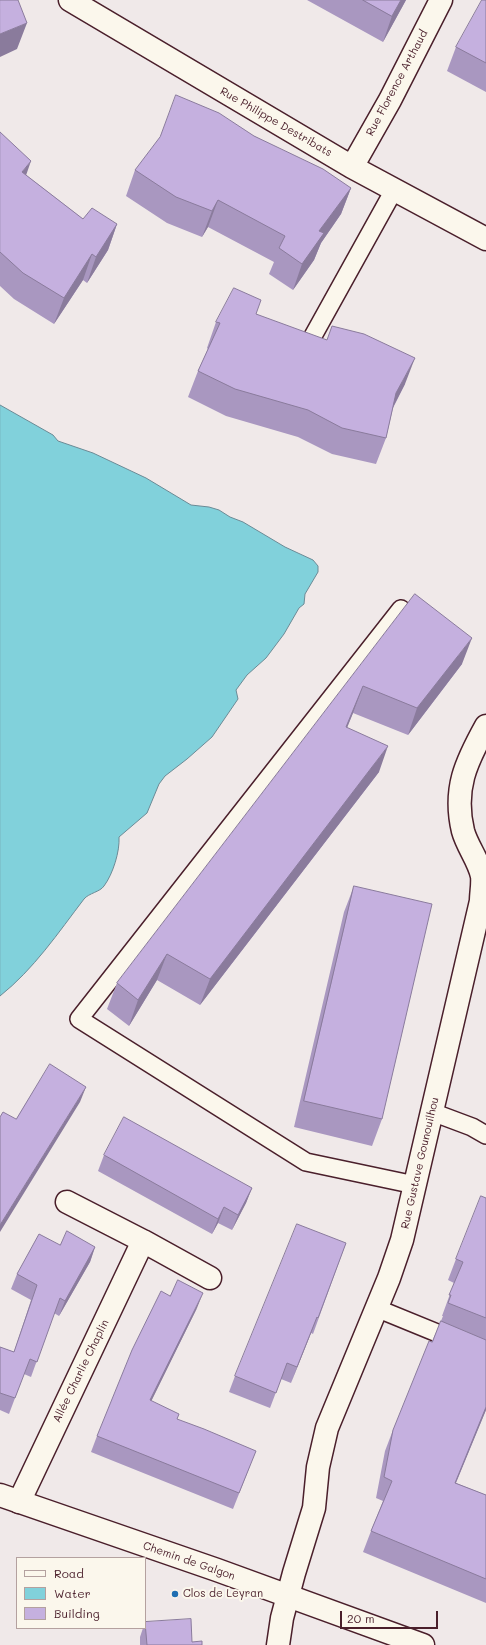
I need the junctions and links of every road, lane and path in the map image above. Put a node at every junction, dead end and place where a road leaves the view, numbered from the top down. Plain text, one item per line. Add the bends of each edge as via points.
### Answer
1 (70, 0) edge
2 (442, 0) edge
3 (352, 167) junction
4 (394, 190) junction
5 (486, 239) edge
6 (308, 345) edge
7 (401, 609) edge
8 (486, 726) edge
9 (432, 1112) junction
10 (486, 1135) edge
11 (414, 1185) junction
12 (67, 1202) dead end
13 (143, 1241) junction
14 (210, 1278) dead end
15 (376, 1308) junction
16 (486, 1353) edge
17 (9, 1498) edge
18 (288, 1595) junction
19 (278, 1645) edge
20 (423, 1645) edge

1 - 3 street, Rue Philippe Destribats
2 - 3 street, Rue Florence Arthaud
3 - 4 street, Rue Philippe Destribats
4 - 5 street, Rue Philippe Destribats
4 - 6 lane
7 - 11 lane via 79,1019 306,1162
8 - 9 street, Rue Gustave Gounouilhou via 471,753 462,778 459,802 464,831 482,876 481,901
9 - 10 lane
9 - 11 street, Rue Gustave Gounouilhou
11 - 15 street, Rue Gustave Gounouilhou via 402,1240
12 - 13 street
13 - 14 street
13 - 17 street, Allée Charlie Chaplin
15 - 16 lane
15 - 18 street, Rue Gustave Gounouilhou via 327,1428 318,1467 314,1508
17 - 18 street, Chemin de Galgon
18 - 19 street, Rue Gustave Gounouilhou
18 - 20 street, Chemin de Galgon

